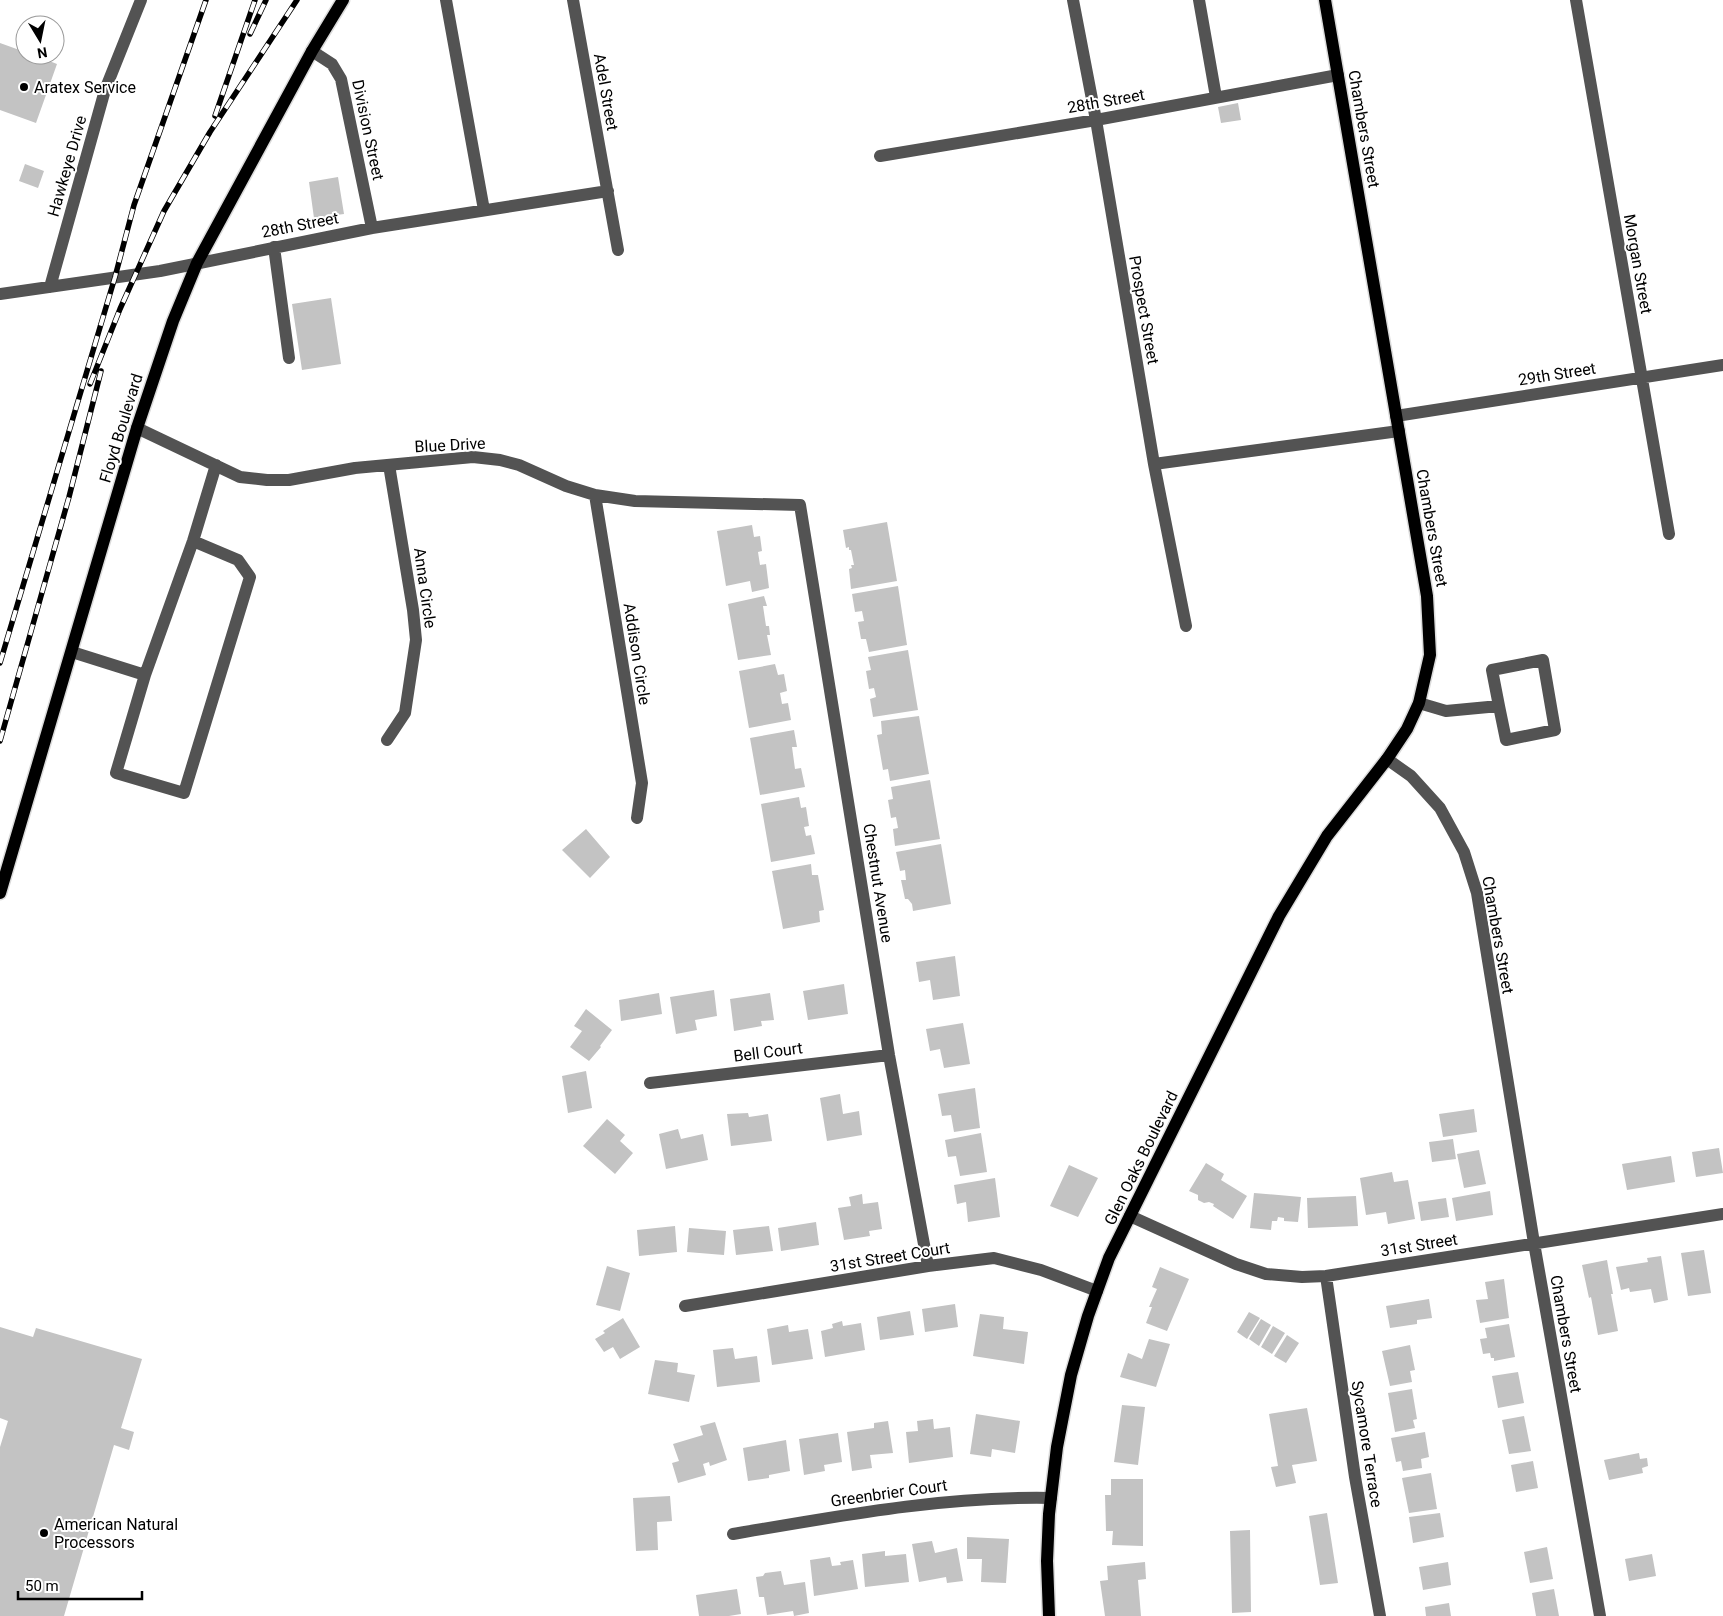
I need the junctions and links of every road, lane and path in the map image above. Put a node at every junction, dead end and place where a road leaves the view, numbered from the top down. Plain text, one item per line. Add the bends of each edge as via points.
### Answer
1 (141, 0) edge
2 (343, 0) edge
3 (446, 0) edge
4 (572, 0) edge
5 (1074, 0) edge
6 (1199, 0) edge
7 (1325, 0) edge
8 (1576, 0) edge
9 (312, 51) junction
10 (1338, 76) junction
11 (1216, 97) junction
12 (1096, 120) junction
13 (880, 156) dead end
14 (608, 191) junction
15 (484, 210) junction
16 (372, 228) junction
17 (274, 247) junction
18 (618, 250) dead end
19 (198, 263) junction
20 (50, 287) junction
21 (0, 294) edge
22 (289, 358) dead end
23 (1723, 365) edge
24 (1642, 378) junction
25 (1396, 416) junction
26 (137, 428) junction
27 (1399, 431) junction
28 (1154, 464) junction
29 (216, 465) junction
30 (389, 465) junction
31 (595, 495) junction
32 (800, 505) joint
33 (1669, 534) dead end
34 (192, 541) junction
35 (1186, 626) dead end
36 (72, 652) junction
37 (145, 675) junction
38 (1419, 704) junction
39 (1499, 706) junction
40 (387, 740) dead end
41 (1387, 759) junction
42 (637, 818) dead end
43 (0, 893) edge
44 (889, 1055) junction
45 (650, 1082) dead end
46 (1723, 1214) edge
47 (1130, 1216) junction
48 (1534, 1243) junction
49 (928, 1266) junction
50 (1326, 1276) junction
51 (1097, 1291) junction
52 (685, 1306) dead end
53 (1051, 1498) junction
54 (733, 1534) dead end
55 (1049, 1616) edge
56 (1380, 1616) edge
57 (1600, 1616) edge

1 - 20 street, Hawkeye Drive via 105,90
2 - 9 main road, Floyd Boulevard
3 - 15 street
4 - 14 street, Adel Street
5 - 12 street, Prospect Street
6 - 11 street
7 - 10 main road, Chambers Street
8 - 24 street, Morgan Street
9 - 16 street, Division Street via 332,64 341,79
9 - 19 main road, Floyd Boulevard
10 - 11 street, 28th Street
10 - 25 main road, Chambers Street
11 - 12 street, 28th Street
12 - 13 street, 28th Street
12 - 28 street, Prospect Street
14 - 15 street, 28th Street
14 - 18 street, Adel Street
15 - 16 street, 28th Street
16 - 17 street, 28th Street
17 - 19 street, 28th Street
17 - 22 street
19 - 20 street, 28th Street
19 - 26 main road, Floyd Boulevard via 173,321
20 - 21 street, 28th Street
23 - 24 street, 29th Street
24 - 25 street, 29th Street
24 - 33 street, Morgan Street
25 - 27 main road, Chambers Street
26 - 29 street, Blue Drive
26 - 36 main road, Floyd Boulevard
27 - 28 street
27 - 38 main road, Chambers Street via 1427,596 1430,656
28 - 35 street, Prospect Street
29 - 30 street, Blue Drive via 240,477 289,480
29 - 34 street
30 - 31 street, Blue Drive via 473,457 500,460
30 - 40 street, Anna Circle via 416,640 405,713
31 - 32 street, Blue Drive via 635,501
31 - 42 street, Addison Circle via 642,783
32 - 44 street, Chestnut Avenue
34 - 37 street
34 - 37 street via 238,560 250,577 184,793 116,773
36 - 37 street
36 - 43 main road, Floyd Boulevard
38 - 39 street via 1446,711
38 - 41 main road, Chambers Street via 1407,730
39 - 39 street via 1492,670 1542,660 1555,730 1506,740
41 - 47 main road, Glen Oaks Boulevard via 1327,836 1279,916
41 - 48 street, Chambers Street via 1411,776 1440,808 1464,852 1477,893
44 - 45 street, Bell Court
44 - 49 street, Chestnut Avenue
46 - 48 street, 31st Street
47 - 50 street, 31st Street via 1236,1264 1266,1274
47 - 51 main road, Glen Oaks Boulevard
48 - 50 street, 31st Street
48 - 57 street, Chambers Street
49 - 51 street, 31st Street Court via 994,1258 1041,1270
49 - 52 street, 31st Street Court
50 - 56 street, Sycamore Terrace via 1355,1476
51 - 53 main road, Glen Oaks Boulevard via 1071,1375
53 - 54 street, Greenbrier Court via 934,1502
53 - 55 main road, Glen Oaks Boulevard via 1047,1561

